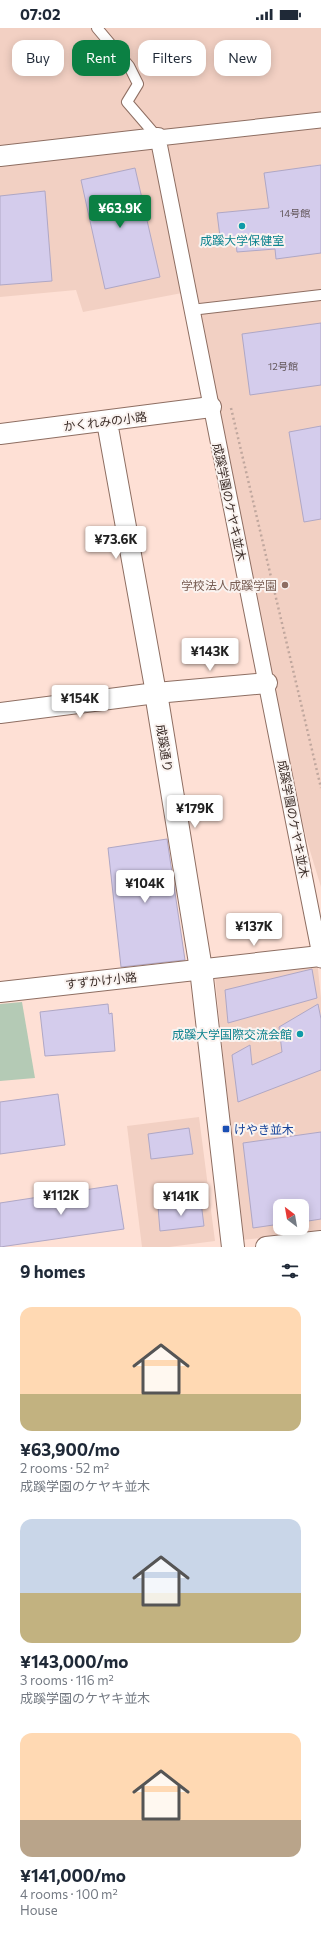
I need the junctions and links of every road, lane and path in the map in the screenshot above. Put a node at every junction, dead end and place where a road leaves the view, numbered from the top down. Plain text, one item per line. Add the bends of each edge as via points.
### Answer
1 (97, 28) edge
2 (321, 120) edge
3 (158, 138) junction
4 (0, 156) edge
5 (321, 295) edge
6 (191, 310) junction
7 (230, 401) dead end
8 (211, 408) junction
9 (107, 422) junction
10 (0, 434) edge
11 (267, 683) junction
12 (156, 693) junction
13 (0, 712) edge
14 (321, 788) edge
15 (321, 958) edge
16 (202, 969) junction
17 (0, 992) edge
18 (321, 1241) edge
19 (233, 1247) edge
20 (266, 1247) edge

1 - 3 lane via 129,66 138,84 127,102
2 - 3 street
3 - 4 street
3 - 6 street, 成蹊学園のケヤキ並木
5 - 6 lane
6 - 8 street, 成蹊学園のケヤキ並木
7 - 14 path
8 - 9 street, かくれみの小路
8 - 11 street, 成蹊学園のケヤキ並木
9 - 10 street, かくれみの小路
9 - 12 street
11 - 12 street
11 - 15 street, 成蹊学園のケヤキ並木
12 - 13 street
12 - 16 street, 成蹊通り
15 - 16 street, すずかけ小路
16 - 17 street, すずかけ小路
16 - 19 street, 成蹊通り
18 - 20 street

